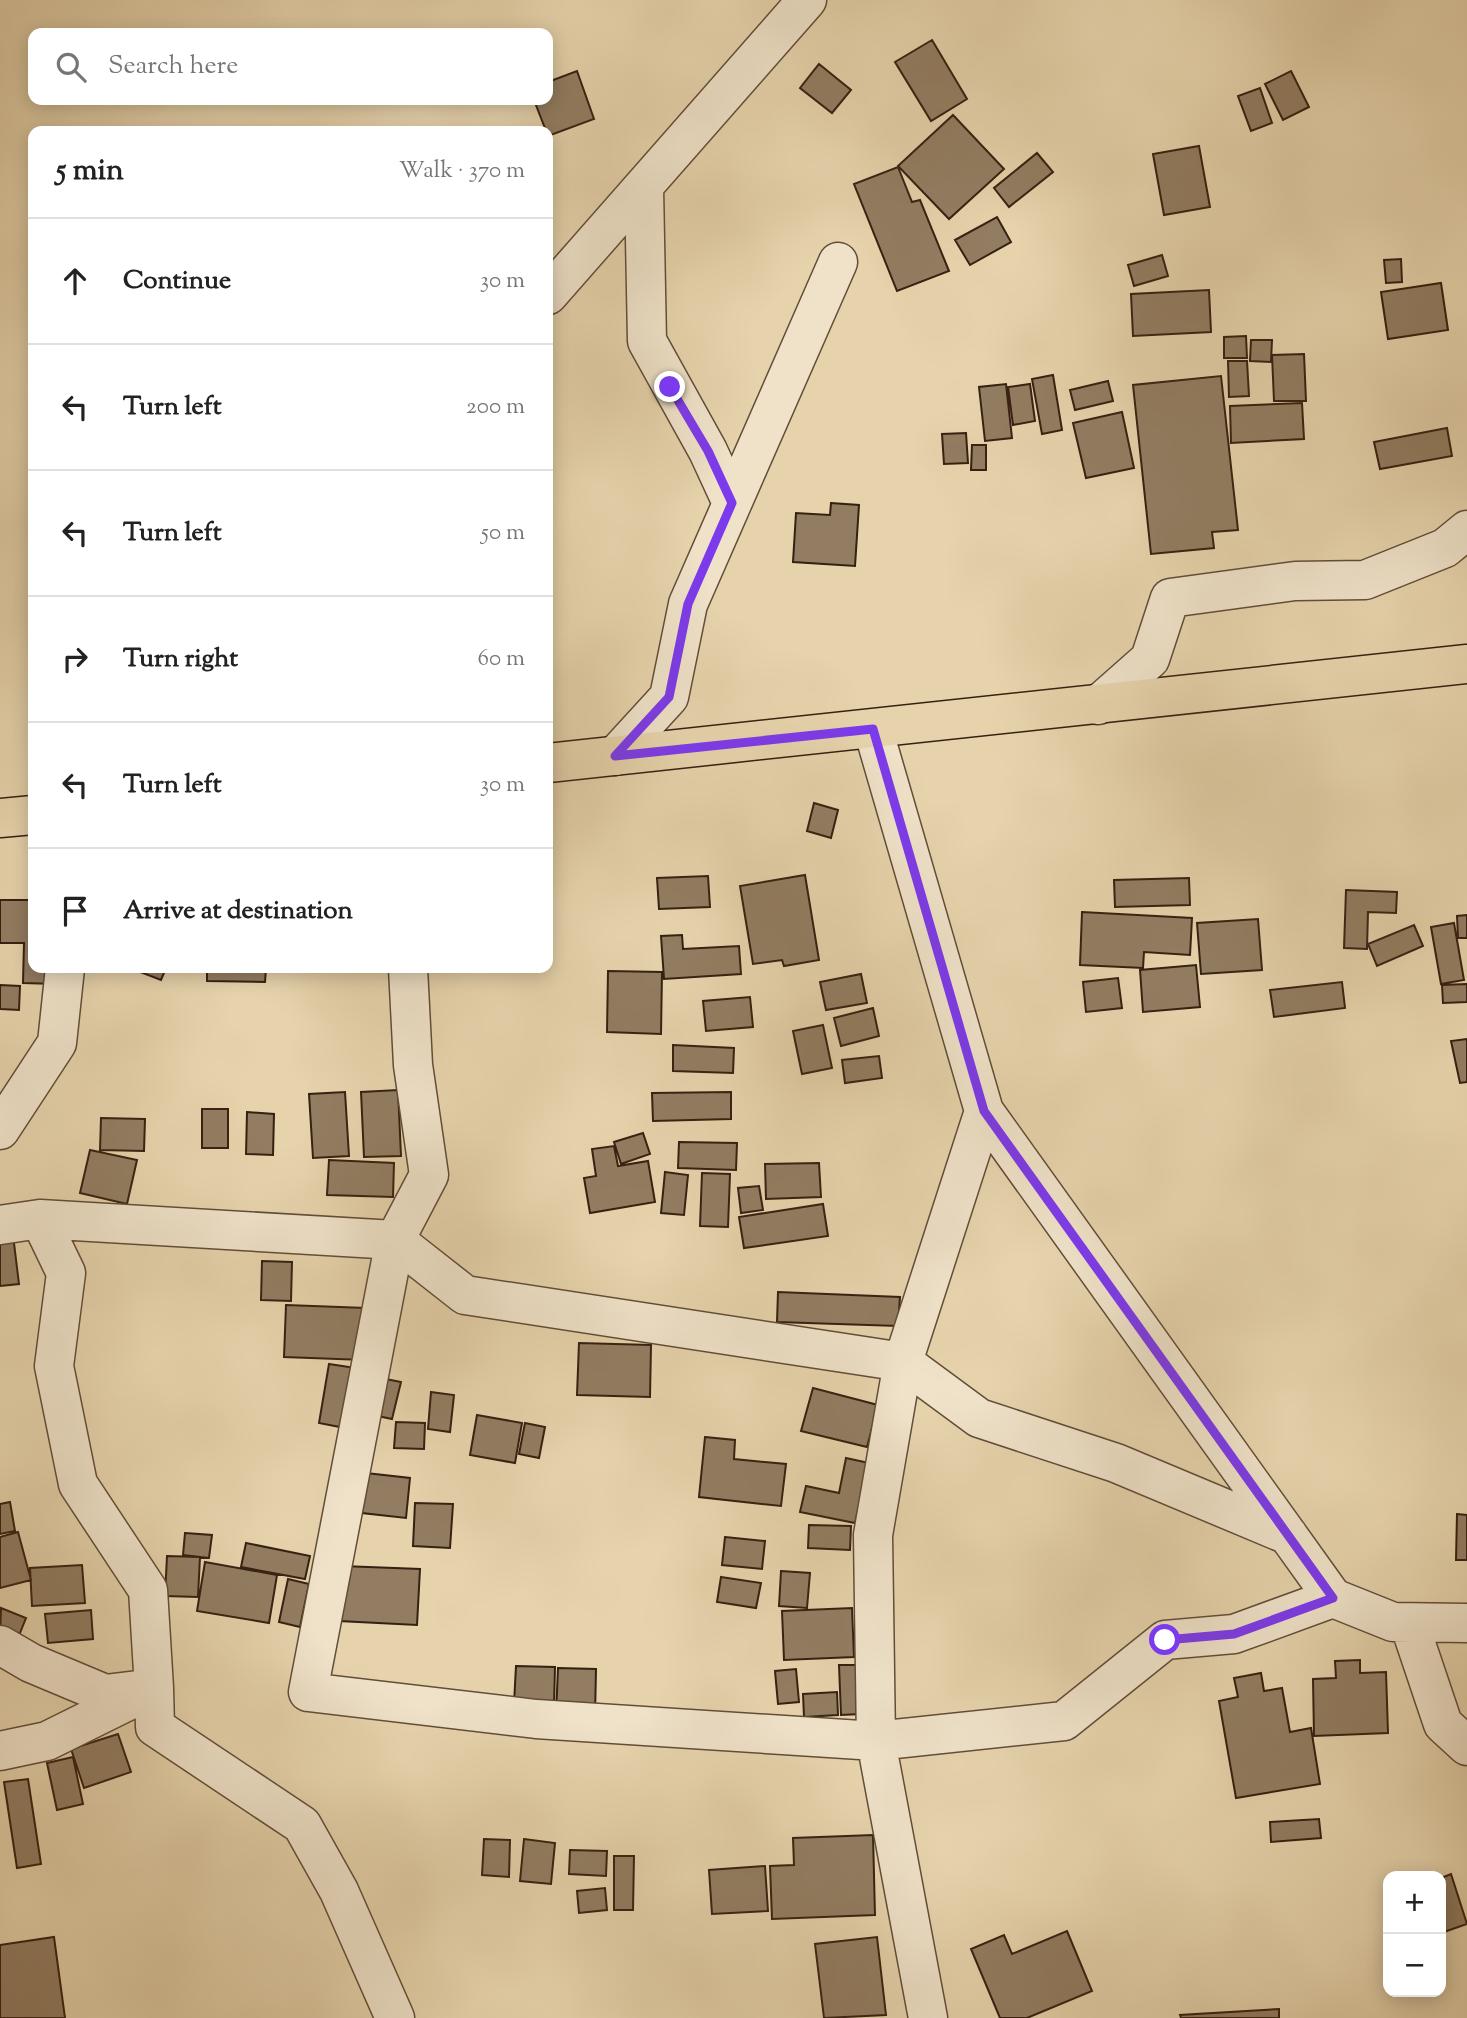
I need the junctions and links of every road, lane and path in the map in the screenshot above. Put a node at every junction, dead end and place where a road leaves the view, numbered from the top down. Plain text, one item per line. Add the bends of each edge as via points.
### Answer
1 (807, 0) edge
2 (645, 188) junction
3 (838, 261) dead end
4 (553, 289) edge
5 (732, 503) junction
6 (1467, 530) edge
7 (1467, 664) edge
8 (1098, 705) junction
9 (873, 729) junction
10 (615, 756) junction
11 (553, 762) edge
12 (28, 815) edge
13 (0, 818) edge
14 (64, 973) edge
15 (408, 973) edge
16 (984, 1111) junction
17 (0, 1130) edge
18 (40, 1219) junction
19 (0, 1225) edge
20 (395, 1240) junction
21 (903, 1362) junction
22 (1287, 1535) junction
23 (1333, 1598) junction
24 (1409, 1623) junction
25 (1467, 1623) edge
26 (0, 1645) edge
27 (155, 1688) junction
28 (876, 1741) junction
29 (1467, 1746) edge
30 (0, 1751) edge
31 (395, 2018) edge
32 (928, 2018) edge

1 - 2 street
2 - 4 street
2 - 5 street via 647,341
3 - 5 street
5 - 10 street via 688,604 669,697
6 - 8 street via 1444,548 1365,580 1295,581 1170,598 1150,659
7 - 8 main road
8 - 9 main road
9 - 10 main road
9 - 16 street
10 - 11 main road
12 - 13 main road
14 - 17 street via 57,1043
15 - 20 street via 413,1065 429,1175
16 - 21 street
16 - 22 street
18 - 19 street
18 - 20 street
18 - 27 street via 66,1273 54,1366 78,1484 148,1590
20 - 21 street via 464,1295
20 - 28 street via 307,1692 536,1719
21 - 22 street via 979,1418 1116,1463
21 - 28 street via 873,1535
22 - 23 street
23 - 24 street via 1393,1622
23 - 28 street via 1234,1634 1165,1640 1064,1721
24 - 25 street
24 - 29 street via 1443,1724
26 - 27 street via 105,1694
27 - 30 street via 47,1741
27 - 31 street via 155,1727 302,1825 340,1891
28 - 32 street

